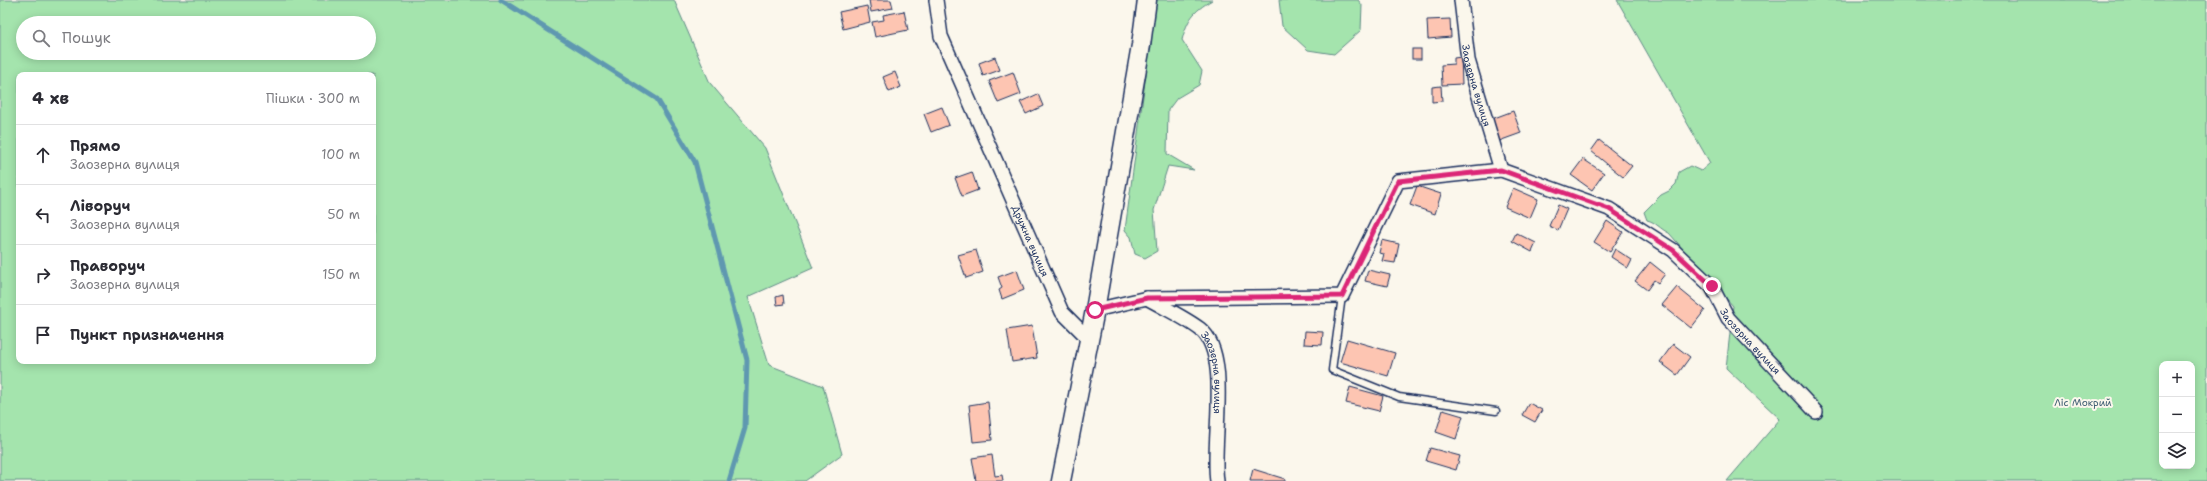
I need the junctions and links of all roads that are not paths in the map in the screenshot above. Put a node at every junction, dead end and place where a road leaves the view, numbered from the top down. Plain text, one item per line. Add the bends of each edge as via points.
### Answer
1 (936, 0) edge
2 (1147, 0) edge
3 (1461, 0) edge
4 (1501, 170) junction
5 (1342, 296) junction
6 (1147, 298) junction
7 (1095, 310) junction
8 (1090, 340) junction
9 (1496, 410) dead end
10 (1816, 412) dead end
11 (1061, 481) edge
12 (1217, 481) edge

1 - 8 street, Дружна вулиця via 941,36 1062,312
2 - 7 main road
3 - 4 street, Заозерна вулиця via 1468,60
4 - 5 street, Заозерна вулиця via 1398,181
4 - 10 street, Заозерна вулиця via 1609,209 1673,250 1712,286 1728,318
5 - 6 street
5 - 9 lane via 1332,370 1399,397
6 - 7 street
6 - 12 street, Заозерна вулиця via 1201,330 1212,346 1218,365
7 - 8 main road
8 - 11 main road

